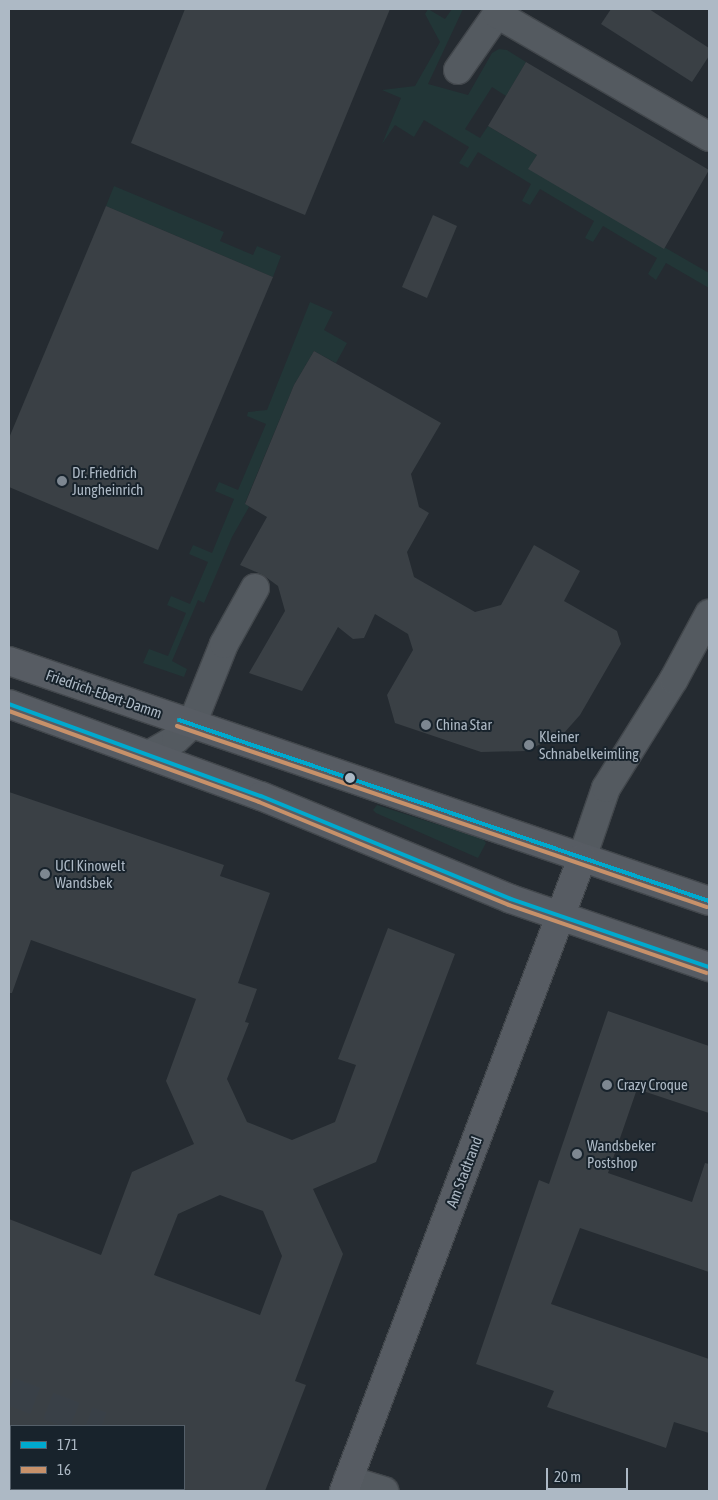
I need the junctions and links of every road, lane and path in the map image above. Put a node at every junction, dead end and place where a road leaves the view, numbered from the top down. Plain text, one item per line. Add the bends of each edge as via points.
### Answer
1 (458, 70) dead end
2 (709, 137) edge
3 (255, 588) dead end
4 (709, 614) edge
5 (9, 661) edge
6 (9, 704) edge
7 (192, 724) junction
8 (150, 754) junction
9 (582, 858) junction
10 (709, 901) edge
11 (560, 917) junction
12 (709, 967) edge
13 (346, 1485) edge
14 (384, 1491) edge

1 - 2 street via 497,14
3 - 7 street via 224,644
4 - 9 street, Am Stadtrand via 674,680 606,788
5 - 7 main road, Friedrich-Ebert-Damm
6 - 8 main road
7 - 8 street via 176,739
7 - 9 main road, Friedrich-Ebert-Damm
8 - 11 main road
9 - 10 main road, Friedrich-Ebert-Damm
9 - 11 main road, Am Stadtrand
11 - 12 main road
11 - 13 main road, Am Stadtrand
13 - 14 street

